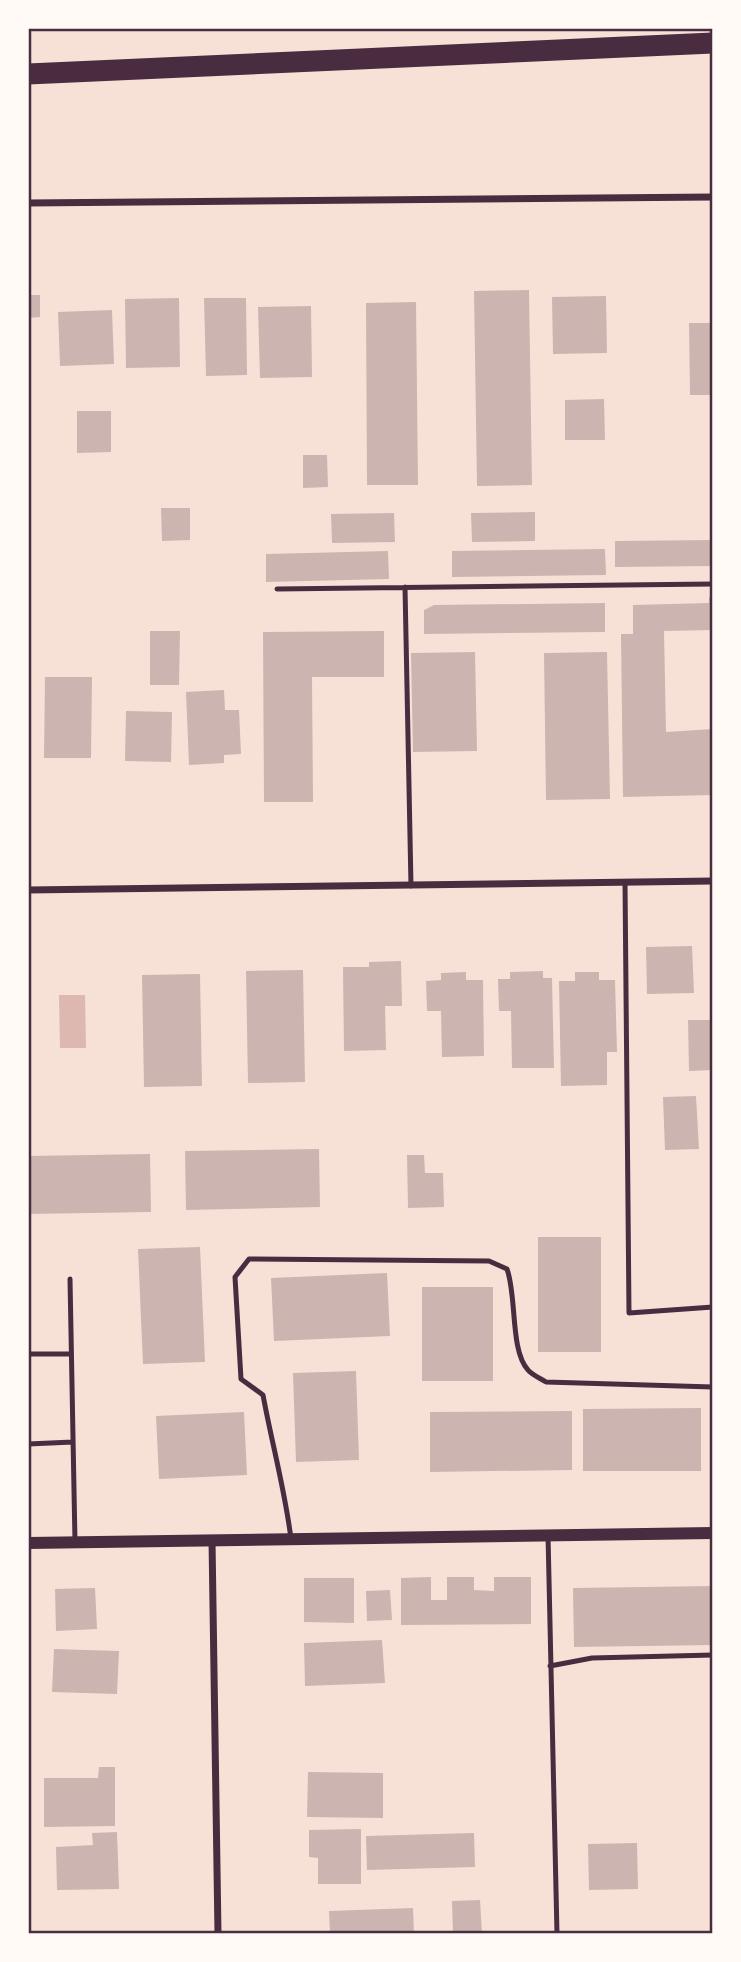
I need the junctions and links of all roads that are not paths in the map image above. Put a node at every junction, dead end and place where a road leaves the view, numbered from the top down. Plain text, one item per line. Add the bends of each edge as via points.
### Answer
1 (713, 43) edge
2 (85, 73) junction
3 (28, 74) edge
4 (28, 88) edge
5 (713, 197) edge
6 (28, 204) edge
7 (713, 584) edge
8 (405, 587) junction
9 (277, 589) dead end
10 (713, 881) edge
11 (625, 882) junction
12 (411, 886) junction
13 (28, 890) edge
14 (70, 1279) dead end
15 (713, 1307) edge
16 (28, 1354) edge
17 (71, 1354) junction
18 (713, 1387) edge
19 (72, 1442) junction
20 (28, 1444) edge
21 (713, 1533) edge
22 (548, 1535) junction
23 (291, 1539) junction
24 (212, 1540) junction
25 (75, 1542) junction
26 (28, 1543) edge
27 (713, 1655) edge
28 (550, 1666) junction
29 (218, 1934) edge
30 (557, 1934) edge

1 - 2 highway
2 - 3 highway
2 - 4 highway
5 - 6 street
7 - 8 lane
8 - 9 lane
8 - 12 lane
10 - 11 street
11 - 12 street
11 - 15 lane via 629,1313
12 - 13 street
14 - 17 lane
16 - 17 lane
17 - 19 lane
18 - 23 lane via 546,1382 528,1371 519,1357 513,1286 507,1269 489,1261 249,1259 235,1277 241,1379 263,1395
19 - 20 lane
19 - 25 lane
21 - 22 street
22 - 23 street
22 - 28 lane
23 - 24 street
24 - 25 street
24 - 29 street
25 - 26 street
27 - 28 lane via 592,1658
28 - 30 lane

